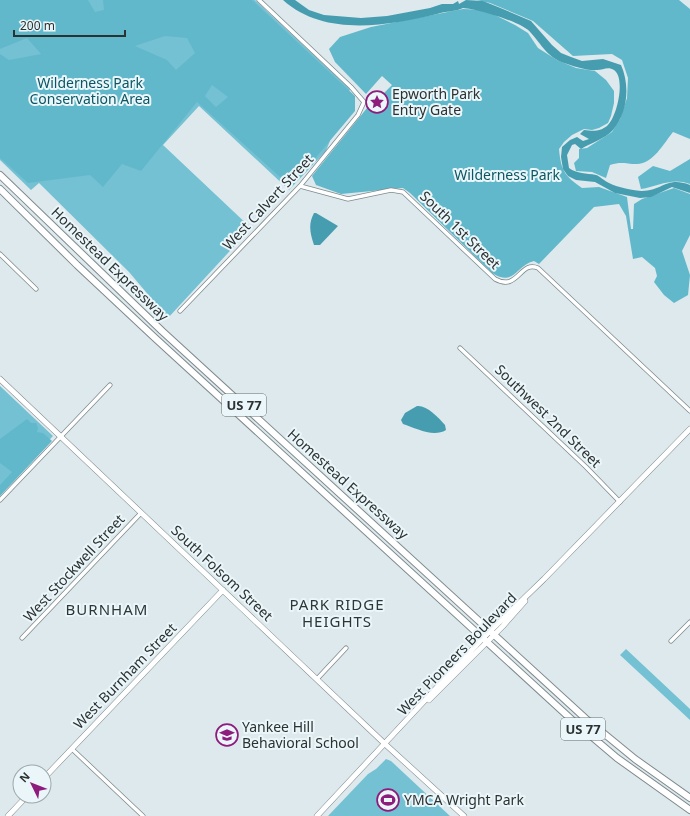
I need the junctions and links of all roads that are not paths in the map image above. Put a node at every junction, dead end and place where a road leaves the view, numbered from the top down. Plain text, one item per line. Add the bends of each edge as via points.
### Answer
1 (259, 0) edge
2 (0, 176) edge
3 (300, 186) junction
4 (0, 189) edge
5 (0, 254) edge
6 (36, 288) dead end
7 (180, 311) dead end
8 (460, 348) dead end
9 (0, 379) edge
10 (110, 384) dead end
11 (690, 411) edge
12 (690, 430) edge
13 (61, 436) junction
14 (0, 500) edge
15 (620, 502) junction
16 (141, 513) junction
17 (223, 590) junction
18 (690, 622) edge
19 (493, 633) junction
20 (22, 638) dead end
21 (485, 640) junction
22 (671, 642) dead end
23 (346, 648) dead end
24 (317, 679) junction
25 (385, 744) junction
26 (72, 749) junction
27 (52, 770) edge
28 (690, 798) edge
29 (19, 804) edge
30 (690, 810) edge
31 (8, 816) edge
32 (143, 816) edge
33 (317, 816) edge
34 (464, 816) edge

1 - 3 street, West Calvert Street via 351,86 364,102 358,115
2 - 19 highway, Homestead Expressway / US 77 via 167,335
3 - 7 street, West Calvert Street
3 - 11 street, South 1st Street via 348,199 391,190 403,192 495,279 511,282 527,268 538,268
4 - 21 highway, Homestead Expressway / US 77 via 155,338
5 - 6 street
8 - 15 street, Southwest 2nd Street
9 - 13 main road, South Folsom Street
10 - 13 street
12 - 15 main road, West Pioneers Boulevard
13 - 14 street
13 - 16 main road, South Folsom Street
15 - 19 main road, West Pioneers Boulevard
16 - 17 main road, South Folsom Street
16 - 20 street, West Stockwell Street
17 - 24 main road, South Folsom Street
17 - 26 main road, West Burnham Street
18 - 22 street
19 - 21 main road, West Pioneers Boulevard
19 - 28 highway, Homestead Expressway / US 77 via 609,738
21 - 25 main road, West Pioneers Boulevard
21 - 30 highway, Homestead Expressway / US 77 via 611,753
23 - 24 street
24 - 25 main road, South Folsom Street
25 - 33 main road, West Pioneers Boulevard
25 - 34 main road, South Folsom Street
26 - 27 main road, West Burnham Street
26 - 32 street
29 - 31 main road

